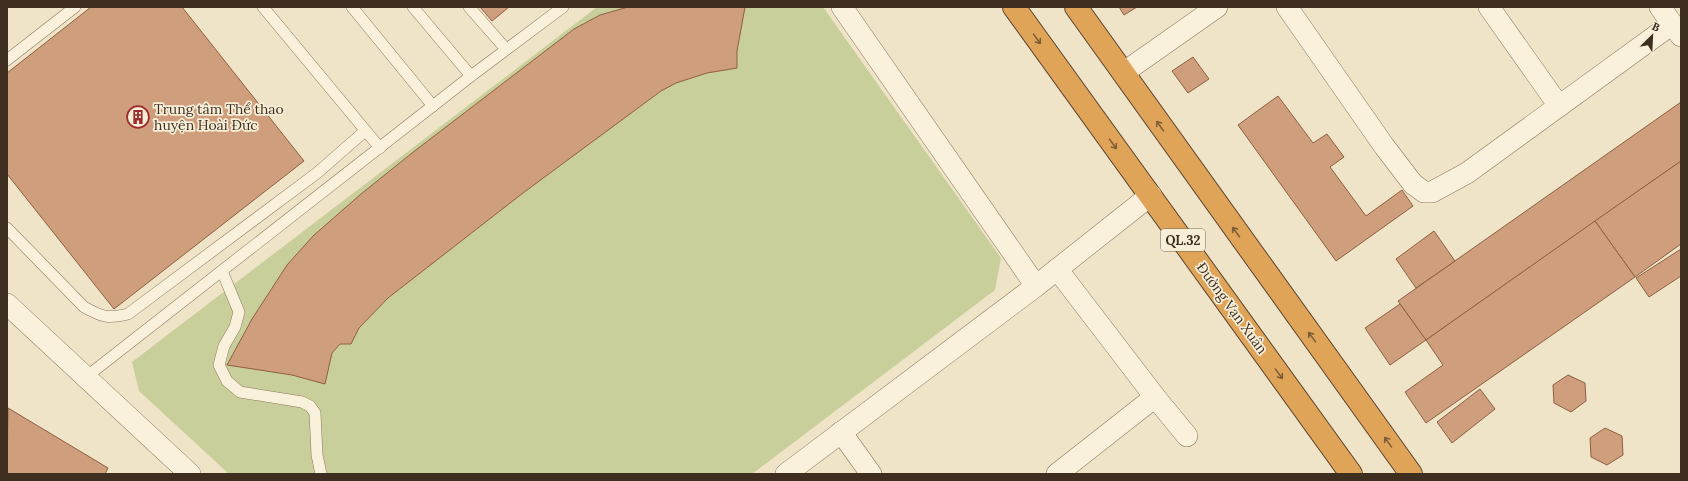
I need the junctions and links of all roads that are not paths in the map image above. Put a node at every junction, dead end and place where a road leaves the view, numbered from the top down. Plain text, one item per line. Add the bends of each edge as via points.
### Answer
1 (75, 7) edge
2 (263, 7) edge
3 (352, 7) edge
4 (413, 7) edge
5 (469, 7) edge
6 (563, 7) edge
7 (842, 7) edge
8 (1014, 7) edge
9 (1076, 7) edge
10 (1217, 7) edge
11 (1287, 7) edge
12 (1489, 7) edge
13 (1660, 7) edge
14 (1677, 30) edge
15 (506, 49) junction
16 (7, 60) edge
17 (1123, 73) junction
18 (471, 76) junction
19 (433, 106) junction
20 (1559, 106) junction
21 (365, 131) junction
22 (380, 148) junction
23 (1151, 195) junction
24 (7, 228) edge
25 (1057, 269) junction
26 (222, 271) junction
27 (1036, 286) junction
28 (7, 304) edge
29 (86, 377) junction
30 (1155, 397) junction
31 (841, 432) junction
32 (1187, 436) dead end
33 (190, 474) edge
34 (321, 474) edge
35 (786, 474) edge
36 (871, 474) edge
37 (1057, 474) edge
38 (1350, 474) edge
39 (1411, 474) edge

1 - 16 lane
2 - 21 lane
3 - 19 lane
4 - 18 lane
5 - 15 lane
6 - 15 lane
7 - 27 street
8 -> 23 highway, Đường Vạn Xuân / QL.32
9 - 17 highway
10 - 17 street
11 - 20 street via 1384,146 1413,184 1424,192 1432,192 1468,173
12 - 20 street
13 - 14 street
14 - 20 street
15 - 18 lane
39 -> 17 highway
18 - 19 lane
19 - 22 lane
21 - 22 lane
21 - 24 lane via 317,173 128,314 114,317 99,316 84,307
22 - 26 lane
23 - 25 street
23 -> 38 highway, Đường Vạn Xuân / QL.32
25 - 27 street
25 - 30 street
26 - 29 lane
26 - 34 lane via 240,312 224,346 219,365 227,381 240,392 302,402 310,406 315,413 317,454
27 - 31 street
28 - 29 street
29 - 33 street
30 - 32 street
30 - 37 street
31 - 35 street
31 - 36 street

